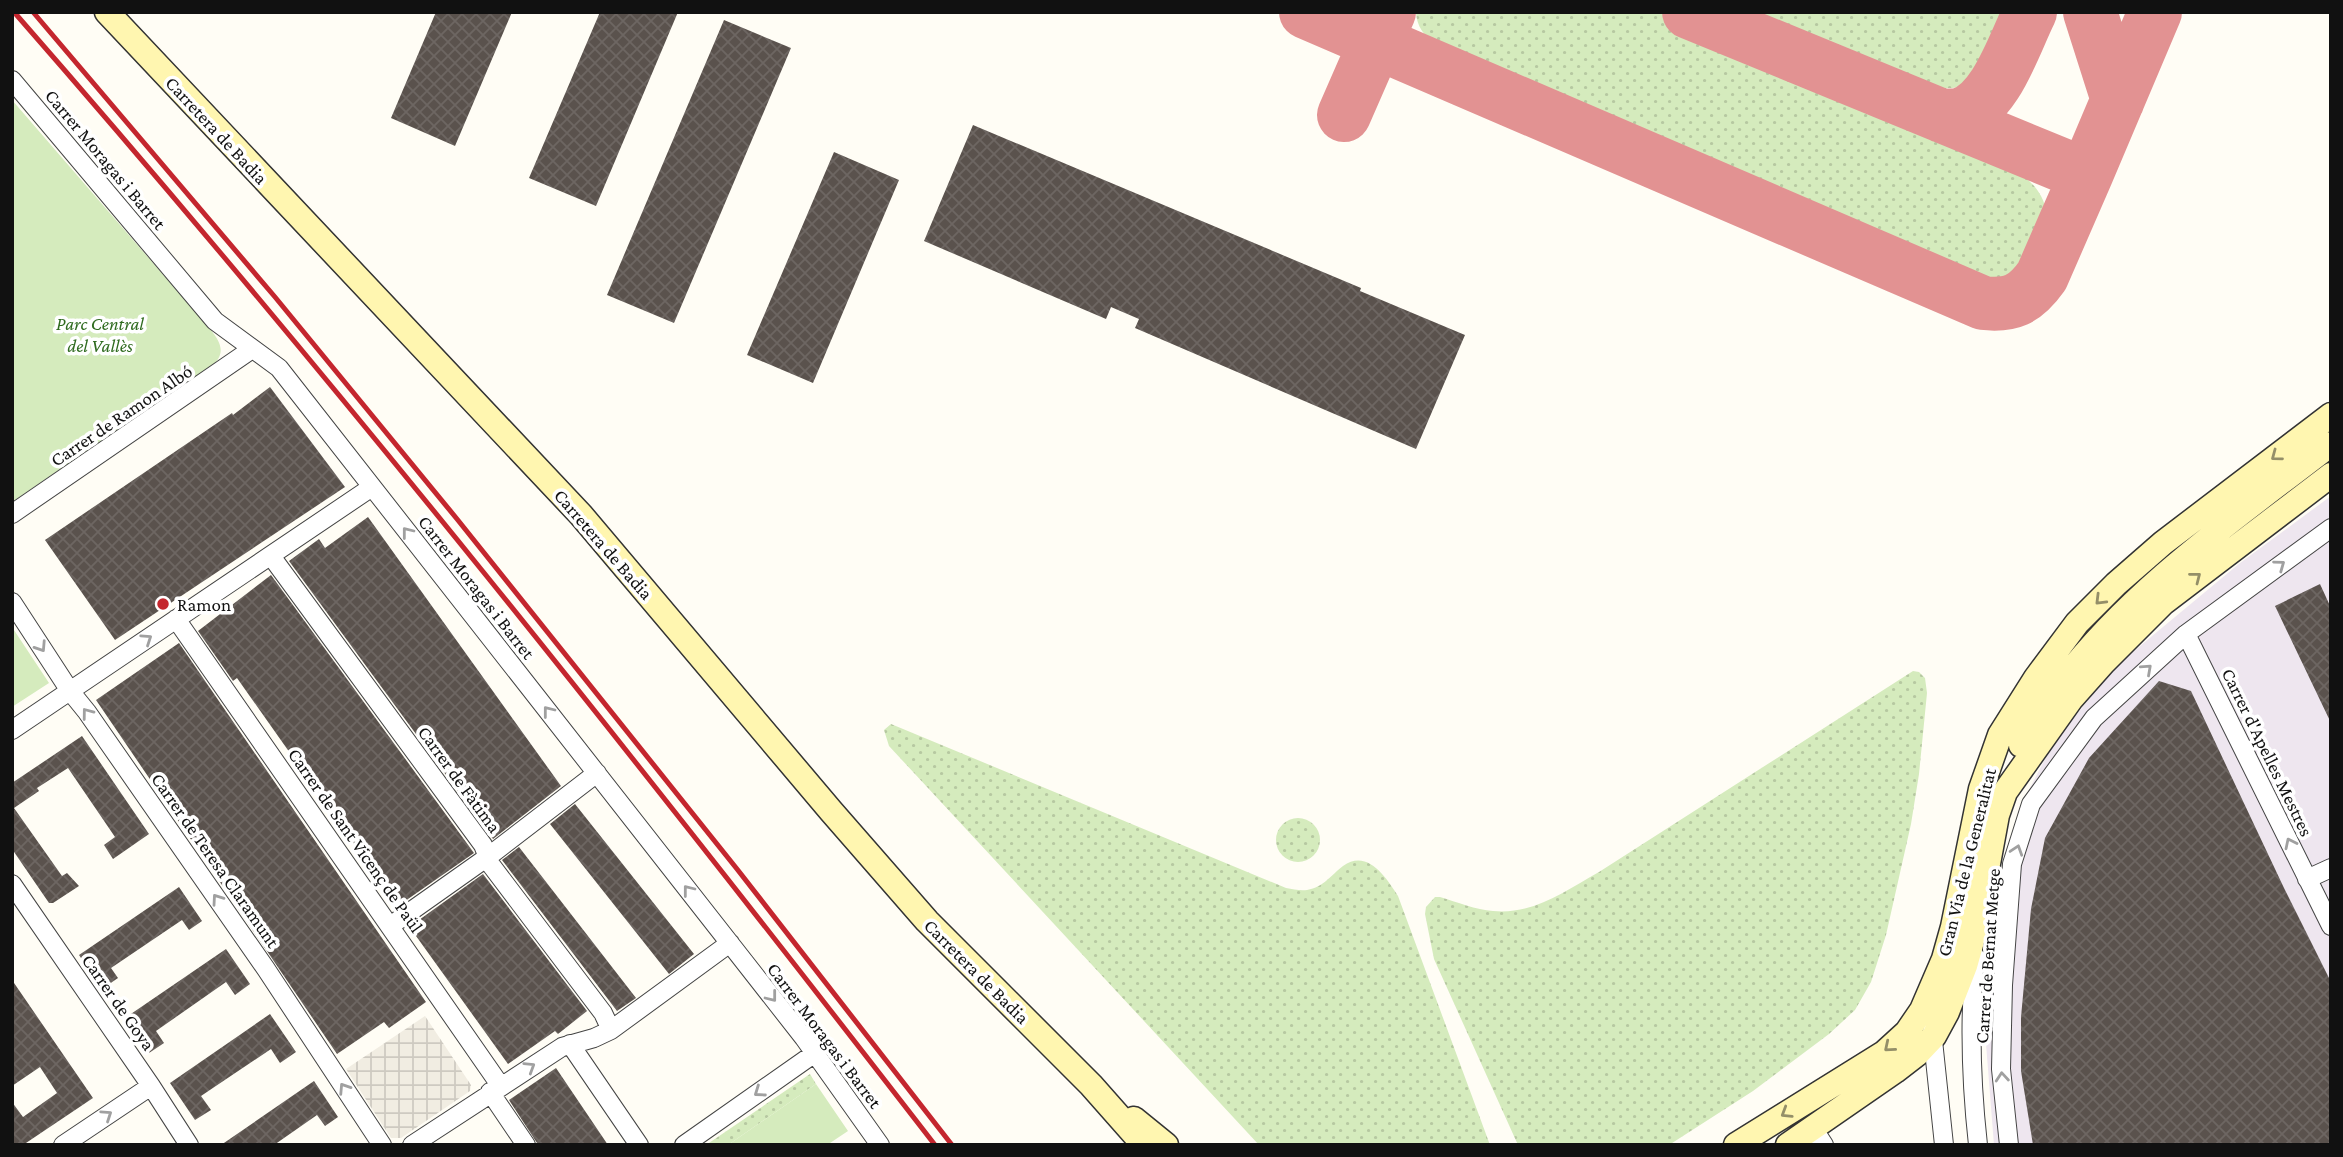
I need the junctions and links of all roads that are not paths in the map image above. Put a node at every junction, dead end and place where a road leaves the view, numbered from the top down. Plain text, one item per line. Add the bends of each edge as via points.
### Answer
1 (107, 12) edge
2 (12, 80) edge
3 (252, 349) junction
4 (2331, 415) edge
5 (2331, 444) edge
6 (2331, 475) edge
7 (372, 487) junction
8 (12, 514) edge
9 (2331, 527) edge
10 (271, 556) junction
11 (12, 602) edge
12 (176, 619) junction
13 (2186, 634) junction
14 (70, 691) junction
15 (12, 730) edge
16 (597, 773) junction
17 (2005, 792) junction
18 (1972, 828) junction
19 (489, 856) junction
20 (2331, 868) edge
21 (2307, 879) junction
22 (12, 884) edge
23 (1978, 923) junction
24 (390, 926) junction
25 (2331, 926) edge
26 (730, 943) junction
27 (611, 1030) junction
28 (1934, 1036) junction
29 (570, 1044) junction
30 (816, 1053) junction
31 (1091, 1085) junction
32 (151, 1086) junction
33 (495, 1089) junction
34 (1819, 1137) edge
35 (63, 1145) edge
36 (189, 1145) edge
37 (382, 1145) edge
38 (412, 1145) edge
39 (526, 1145) edge
40 (639, 1145) edge
41 (684, 1145) edge
42 (880, 1145) edge
43 (1144, 1145) edge
44 (1159, 1145) edge
45 (1166, 1145) edge
46 (1736, 1145) edge
47 (1788, 1145) edge
48 (1944, 1145) edge
49 (1979, 1145) edge
50 (2009, 1145) edge

1 - 31 street, Carretera de Badia via 581,515 927,921
2 - 3 street, Carrer Moragas i Barret via 215,321
3 - 7 street, Carrer Moragas i Barret via 279,368
3 - 8 street, Carrer de Ramon Albó
4 -> 18 street, Gran Via de la Generalitat via 2163,543 2077,623 2000,735
5 - 17 street via 2153,583 2084,652 2023,740
17 -> 6 street, Gran Via de la Generalitat via 2070,699 2163,603
7 - 10 street
16 -> 7 street, Carrer Moragas i Barret
13 -> 9 street, Carrer de Bernat Metge
10 - 12 street
10 - 19 street, Carrer de Fàtima
11 -> 14 street, Carrer de Teresa Claramunt
14 -> 12 street
12 - 24 street, Carrer de Sant Vicenç de Paül
21 -> 13 street, Carrer d'Apelles Mestres
50 -> 13 street, Carrer de Bernat Metge via 2001,1069 2003,985 2012,864 2031,804 2094,718
14 - 15 street
37 -> 14 street, Carrer de Teresa Claramunt via 266,969
16 - 19 street
26 -> 16 street, Carrer Moragas i Barret
17 - 23 street, Gran Via de la Generalitat
18 - 28 street, Carrer de Bernat Metge via 1973,884 1956,955 1933,1012
18 -> 46 street, Gran Via de la Generalitat via 1944,959 1907,1032 1884,1053
19 - 24 street
19 - 27 street, Carrer de Fàtima via 491,865 603,1013
20 - 21 street
21 - 25 street, Carrer d'Apelles Mestres
22 - 32 street, Carrer de Goya
23 - 28 street, Gran Via de la Generalitat via 1961,977
23 - 49 street, Carrer de Bernat Metge via 1970,1030
24 - 33 street, Carrer de Sant Vicenç de Paül
26 - 27 street
26 -> 30 street, Carrer Moragas i Barret
27 - 29 street
28 - 34 street, Gran Via de la Generalitat
28 - 48 street, Carrer de Bernat Metge
33 -> 29 street
29 - 40 street
30 -> 41 street
30 - 42 street, Carrer Moragas i Barret
31 - 43 street
31 - 44 street
31 - 45 street
35 -> 32 street
32 - 36 street, Carrer de Goya
33 - 38 street
33 - 39 street, Carrer de Sant Vicenç de Paül
34 - 47 street, Gran Via de la Generalitat

